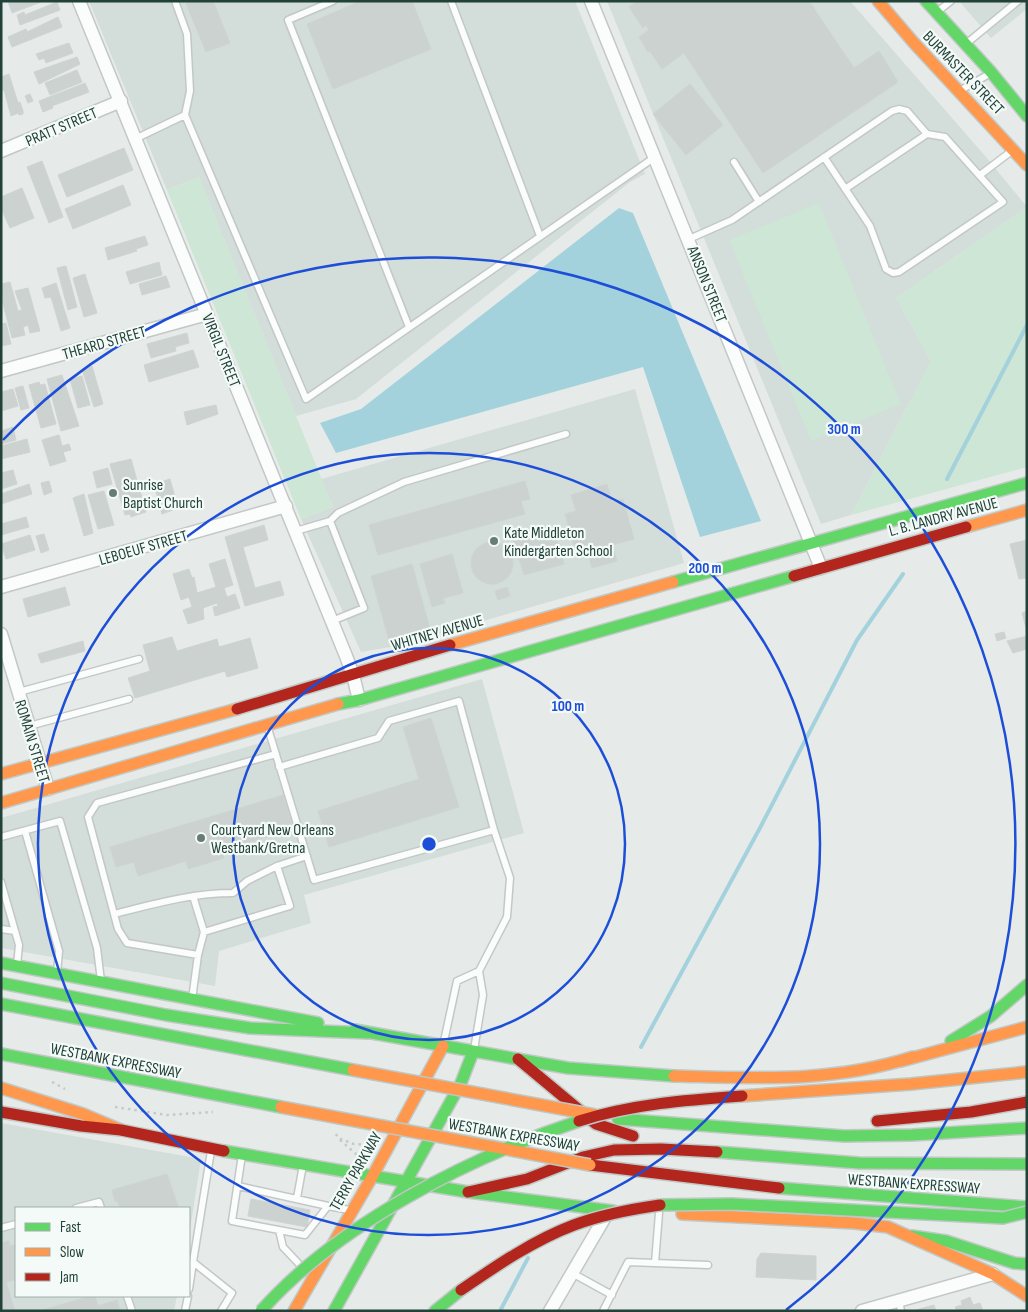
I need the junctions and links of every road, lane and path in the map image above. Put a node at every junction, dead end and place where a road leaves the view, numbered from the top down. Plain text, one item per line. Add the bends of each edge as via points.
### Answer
1 (79, 1) edge
2 (174, 1) edge
3 (333, 1) edge
4 (451, 1) edge
5 (591, 1) edge
6 (878, 1) edge
7 (926, 1) edge
8 (951, 1) edge
9 (1018, 1) edge
10 (936, 13) junction
11 (964, 45) junction
12 (991, 72) junction
13 (960, 91) junction
14 (121, 101) junction
15 (185, 116) junction
16 (1027, 116) edge
17 (927, 134) junction
18 (137, 138) junction
19 (1014, 150) junction
20 (1, 151) edge
21 (656, 156) junction
22 (824, 157) junction
23 (734, 162) dead end
24 (1027, 164) edge
25 (980, 175) junction
26 (845, 189) junction
27 (758, 202) junction
28 (540, 236) junction
29 (689, 239) junction
30 (207, 314) junction
31 (410, 327) junction
32 (1, 371) edge
33 (566, 434) dead end
34 (1027, 483) edge
35 (286, 506) junction
36 (1027, 510) edge
37 (330, 522) junction
38 (881, 524) joint
39 (296, 531) junction
40 (813, 543) junction
41 (821, 568) junction
42 (1, 587) edge
43 (332, 621) junction
44 (1, 634) edge
45 (139, 659) dead end
46 (354, 675) junction
47 (19, 692) junction
48 (129, 699) dead end
49 (359, 700) junction
50 (267, 725) junction
51 (29, 726) junction
52 (276, 754) junction
53 (40, 763) junction
54 (279, 767) junction
55 (1, 774) edge
56 (48, 790) junction
57 (1, 803) edge
58 (494, 830) junction
59 (25, 831) junction
60 (1, 837) edge
61 (307, 856) junction
62 (277, 866) junction
63 (1, 882) edge
64 (193, 896) junction
65 (114, 914) junction
66 (1, 929) edge
67 (16, 931) junction
68 (204, 932) junction
69 (198, 955) junction
70 (1, 963) edge
71 (16, 966) junction
72 (479, 971) junction
73 (57, 974) junction
74 (101, 982) junction
75 (1, 983) edge
76 (1027, 985) edge
77 (192, 999) junction
78 (1, 1004) edge
79 (1022, 1029) edge
80 (368, 1032) junction
81 (443, 1046) junction
82 (474, 1052) junction
83 (1, 1054) edge
84 (518, 1059) junction
85 (901, 1061) junction
86 (1027, 1072) edge
87 (1, 1088) edge
88 (1027, 1102) edge
89 (1, 1112) edge
90 (861, 1122) dead end
91 (842, 1124) dead end
92 (1027, 1128) edge
93 (754, 1129) junction
94 (121, 1130) junction
95 (338, 1138) dead end
96 (374, 1146) dead end
97 (212, 1149) junction
98 (674, 1149) junction
99 (242, 1154) junction
100 (303, 1164) junction
101 (1027, 1164) edge
102 (372, 1177) junction
103 (405, 1180) junction
104 (238, 1186) junction
105 (468, 1192) junction
106 (296, 1198) junction
107 (328, 1206) junction
108 (80, 1207) edge
109 (101, 1207) edge
110 (1027, 1207) edge
111 (350, 1210) junction
112 (608, 1211) junction
113 (1027, 1212) edge
114 (659, 1213) junction
115 (15, 1224) edge
116 (1, 1228) edge
117 (279, 1230) junction
118 (912, 1236) junction
119 (192, 1243) edge
120 (193, 1262) junction
121 (655, 1263) junction
122 (1027, 1264) edge
123 (708, 1265) dead end
124 (572, 1273) junction
125 (994, 1274) junction
126 (313, 1277) junction
127 (190, 1282) edge
128 (612, 1295) junction
129 (1027, 1296) edge
130 (127, 1297) edge
131 (188, 1297) edge
132 (900, 1306) edge
133 (132, 1311) edge
134 (185, 1311) edge
135 (221, 1311) edge
136 (262, 1311) edge
137 (294, 1311) edge
138 (334, 1311) edge
139 (435, 1311) edge
140 (550, 1311) edge
141 (603, 1311) edge
142 (862, 1311) edge

1 - 14 street, VIRGIL STREET
2 - 15 lane via 187,34 190,91
3 - 31 lane via 288,20
4 - 28 lane
5 - 21 street, ANSON STREET
6 - 13 main road, BURMASTER STREET via 920,51
7 - 10 main road, BURMASTER STREET
8 - 10 lane
9 - 11 lane
10 - 11 main road, BURMASTER STREET
11 - 12 main road, BURMASTER STREET
12 - 13 lane
12 - 16 main road, BURMASTER STREET
13 - 19 main road, BURMASTER STREET
14 - 18 street, VIRGIL STREET
14 - 20 street, PRATT STREET
15 - 18 lane
15 - 31 lane via 306,399
17 - 22 lane via 906,111 899,109
17 - 25 lane via 945,137
17 - 26 lane
18 - 30 street, VIRGIL STREET
19 - 24 main road, BURMASTER STREET
19 - 25 lane
21 - 28 lane
21 - 29 street, ANSON STREET
22 - 26 lane
22 - 27 lane
23 - 27 lane
25 - 26 lane via 1003,202 899,272 892,273 886,269 870,226
27 - 29 lane via 732,220
28 - 31 lane
29 - 40 street, ANSON STREET
30 - 32 street, THEARD STREET
30 - 35 street, VIRGIL STREET
33 - 37 lane via 404,482 338,513
34 - 38 main road, L. B. LANDRY AVENUE
35 - 39 street, VIRGIL STREET
35 - 42 street, LEBOEUF STREET
36 - 41 main road, L. B. LANDRY AVENUE
37 - 39 lane
37 - 43 lane via 364,608
38 - 40 main road, WHITNEY AVENUE
39 - 43 street, VIRGIL STREET
40 - 41 street, ANSON STREET
40 - 46 main road, WHITNEY AVENUE via 416,654
41 - 49 main road
43 - 46 street, VIRGIL STREET
44 - 47 street, ROMAIN STREET
45 - 47 lane
46 - 49 street, VIRGIL STREET
46 - 53 main road, WHITNEY AVENUE
47 - 51 street, ROMAIN STREET
48 - 51 lane
49 - 50 main road
50 - 52 lane
50 - 56 main road
51 - 53 street, ROMAIN STREET
52 - 54 lane
52 - 65 lane via 97,803 88,817
53 - 55 main road, WHITNEY AVENUE
53 - 56 street, ROMAIN STREET
54 - 58 lane via 378,738 389,721 459,701
54 - 61 lane
56 - 57 main road
58 - 61 lane via 314,880
58 - 72 lane via 510,878 507,917
59 - 60 lane
59 - 73 lane via 59,951
59 - 74 lane via 60,821 97,948
61 - 62 lane
62 - 64 lane via 247,880 233,894
62 - 68 lane via 290,906
63 - 67 lane
64 - 65 lane
64 - 68 lane
65 - 69 lane via 127,944
66 - 67 lane
67 - 71 lane via 20,946
68 - 69 lane
69 - 77 lane
70 - 71 main road
71 - 73 main road
72 - 81 lane via 457,981
72 - 82 lane via 482,995
73 - 74 main road
74 - 77 main road
75 - 80 main road via 250,1028
76 - 85 main road via 970,1032
77 - 80 main road
78 - 93 main road, WESTBANK EXPRESSWAY, bridge via 618,1119
79 - 85 main road
80 - 81 main road
81 - 82 main road
81 - 102 main road, TERRY PARKWAY
82 - 84 main road
82 - 103 main road via 461,1083
83 - 110 main road, WESTBANK EXPRESSWAY, bridge via 590,1165 812,1192
84 - 85 main road via 598,1072 812,1079 844,1076
84 - 98 main road via 596,1124
86 - 136 main road, bridge via 681,1101 615,1111 563,1127 452,1174 375,1218 318,1256
87 - 94 main road via 83,1114
88 - 90 main road via 929,1118
89 - 94 main road
91 - 93 main road
92 - 93 main road, WESTBANK EXPRESSWAY via 844,1136
94 - 97 main road
95 - 96 path via 356,1154 366,1158
97 - 99 main road
97 - 119 lane
98 - 101 main road via 803,1160
98 - 105 main road via 612,1150 535,1177
99 - 100 main road
99 - 104 lane
100 - 102 main road
100 - 106 lane
102 - 103 main road
102 - 111 main road, TERRY PARKWAY
103 - 105 main road
103 - 138 main road
104 - 106 lane
104 - 117 lane via 232,1221
105 - 112 main road
106 - 107 lane
107 - 111 lane
107 - 117 lane via 305,1235
108 - 109 lane via 99,1202
111 - 126 main road, TERRY PARKWAY
112 - 114 main road
112 - 124 street
113 - 139 main road, bridge via 1003,1218 690,1203 637,1208 574,1225 505,1260
114 - 118 main road via 854,1223 888,1227
114 - 121 lane
115 - 116 lane
117 - 126 lane via 282,1247
118 - 122 main road via 946,1241 1014,1263
118 - 125 main road
119 - 120 lane
120 - 127 lane
120 - 135 lane via 232,1293
121 - 123 lane
121 - 128 lane via 628,1262
124 - 128 lane
124 - 140 street
125 - 129 main road
125 - 132 street
126 - 137 main road, TERRY PARKWAY
128 - 141 lane
130 - 133 lane
131 - 134 lane
132 - 142 street

